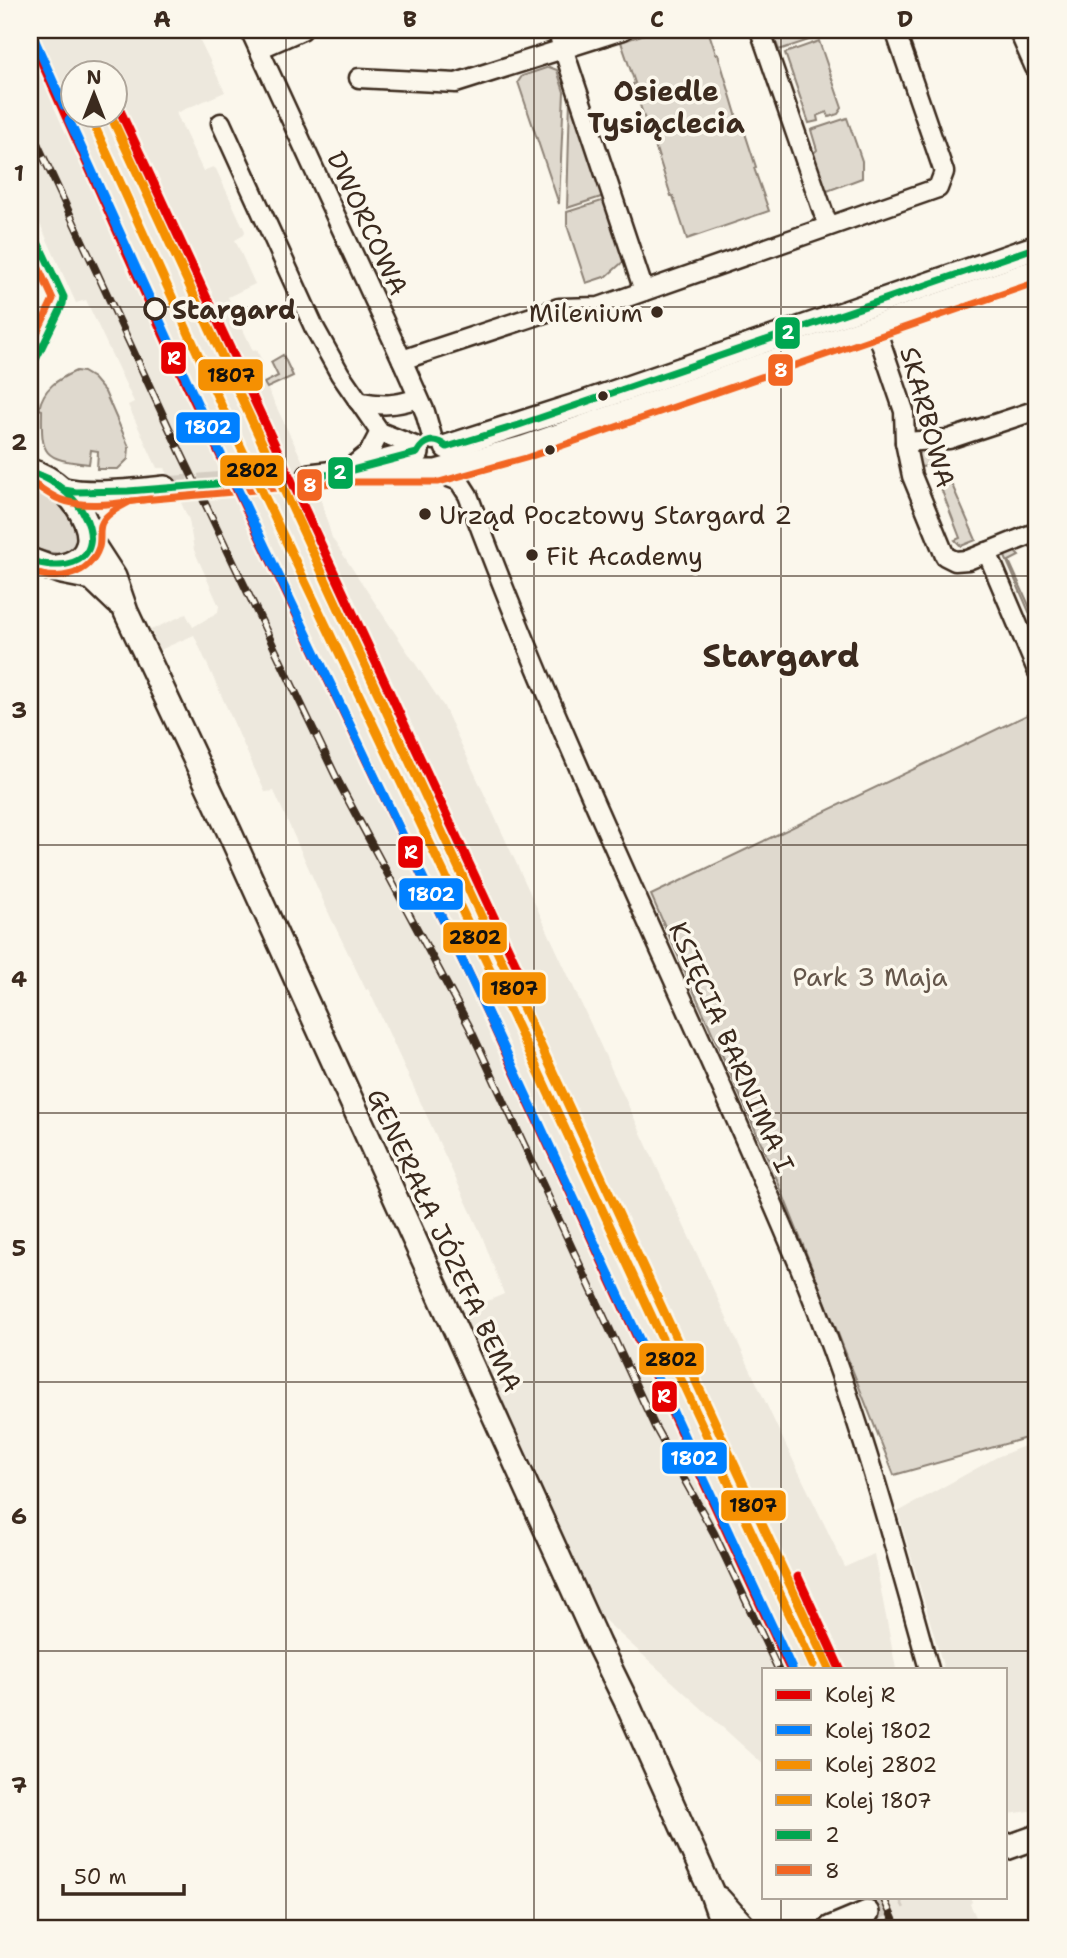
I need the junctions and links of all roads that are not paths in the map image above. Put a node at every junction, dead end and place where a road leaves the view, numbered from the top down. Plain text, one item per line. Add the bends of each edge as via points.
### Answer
1 (250, 30) edge
2 (302, 30) edge
3 (557, 30) edge
4 (623, 30) edge
5 (761, 30) edge
6 (895, 30) edge
7 (1021, 30) edge
8 (565, 48) junction
9 (259, 49) junction
10 (1037, 66) edge
11 (359, 78) dead end
12 (221, 123) dead end
13 (828, 226) junction
14 (1037, 247) edge
15 (1037, 271) edge
16 (644, 291) junction
17 (875, 326) junction
18 (402, 360) junction
19 (418, 398) junction
20 (358, 401) junction
21 (1037, 410) edge
22 (380, 432) junction
23 (905, 442) junction
24 (432, 457) junction
25 (30, 471) edge
26 (345, 472) junction
27 (310, 477) tunnel mouth
28 (165, 488) tunnel mouth
29 (64, 490) junction
30 (128, 491) junction
31 (1037, 532) edge
32 (89, 534) junction
33 (987, 552) junction
34 (37, 566) edge
35 (126, 612) junction
36 (1035, 659) edge
37 (929, 1668) edge
38 (1037, 1837) edge
39 (1007, 1848) edge
40 (711, 1891) junction
41 (867, 1913) tunnel mouth
42 (838, 1927) edge
43 (724, 1928) edge
44 (745, 1928) edge

1 - 9 street, DWORCOWA
2 - 9 street
3 - 8 street
4 - 8 street
5 - 13 street
6 - 13 street via 944,173 938,188
7 - 10 street
8 - 11 street via 456,83
8 - 16 street
9 - 18 street, DWORCOWA
12 - 20 street via 314,327
13 - 16 street
14 - 24 street
15 - 17 street
16 - 18 street via 599,307 559,308
17 - 23 street, SKARBOWA via 904,411
17 - 24 street via 450,470
18 - 19 street, DWORCOWA
19 - 20 street via 380,406
19 - 24 street, DWORCOWA via 425,412
20 - 22 street
21 - 23 street via 949,439
22 - 24 street, KSIĘCIA BARNIMA I
22 - 26 street via 369,453
23 - 33 street, SKARBOWA via 912,477 945,556 968,560
24 - 26 street
24 - 37 street, KSIĘCIA BARNIMA I via 468,495 535,664 800,1266 868,1456
25 - 29 street
26 - 27 street
28 - 30 street
29 - 30 street
29 - 32 street, GENERAŁA JÓZEFA BEMA
30 - 32 street via 99,510
31 - 33 street
32 - 34 street via 83,555 72,563
32 - 35 street, GENERAŁA JÓZEFA BEMA via 114,578
33 - 36 street
34 - 35 street, GENERAŁA JÓZEFA BEMA via 92,578
35 - 40 street, GENERAŁA JÓZEFA BEMA
38 - 39 street
40 - 43 street, GENERAŁA JÓZEFA BEMA
40 - 44 street, GENERAŁA JÓZEFA BEMA
41 - 42 street

